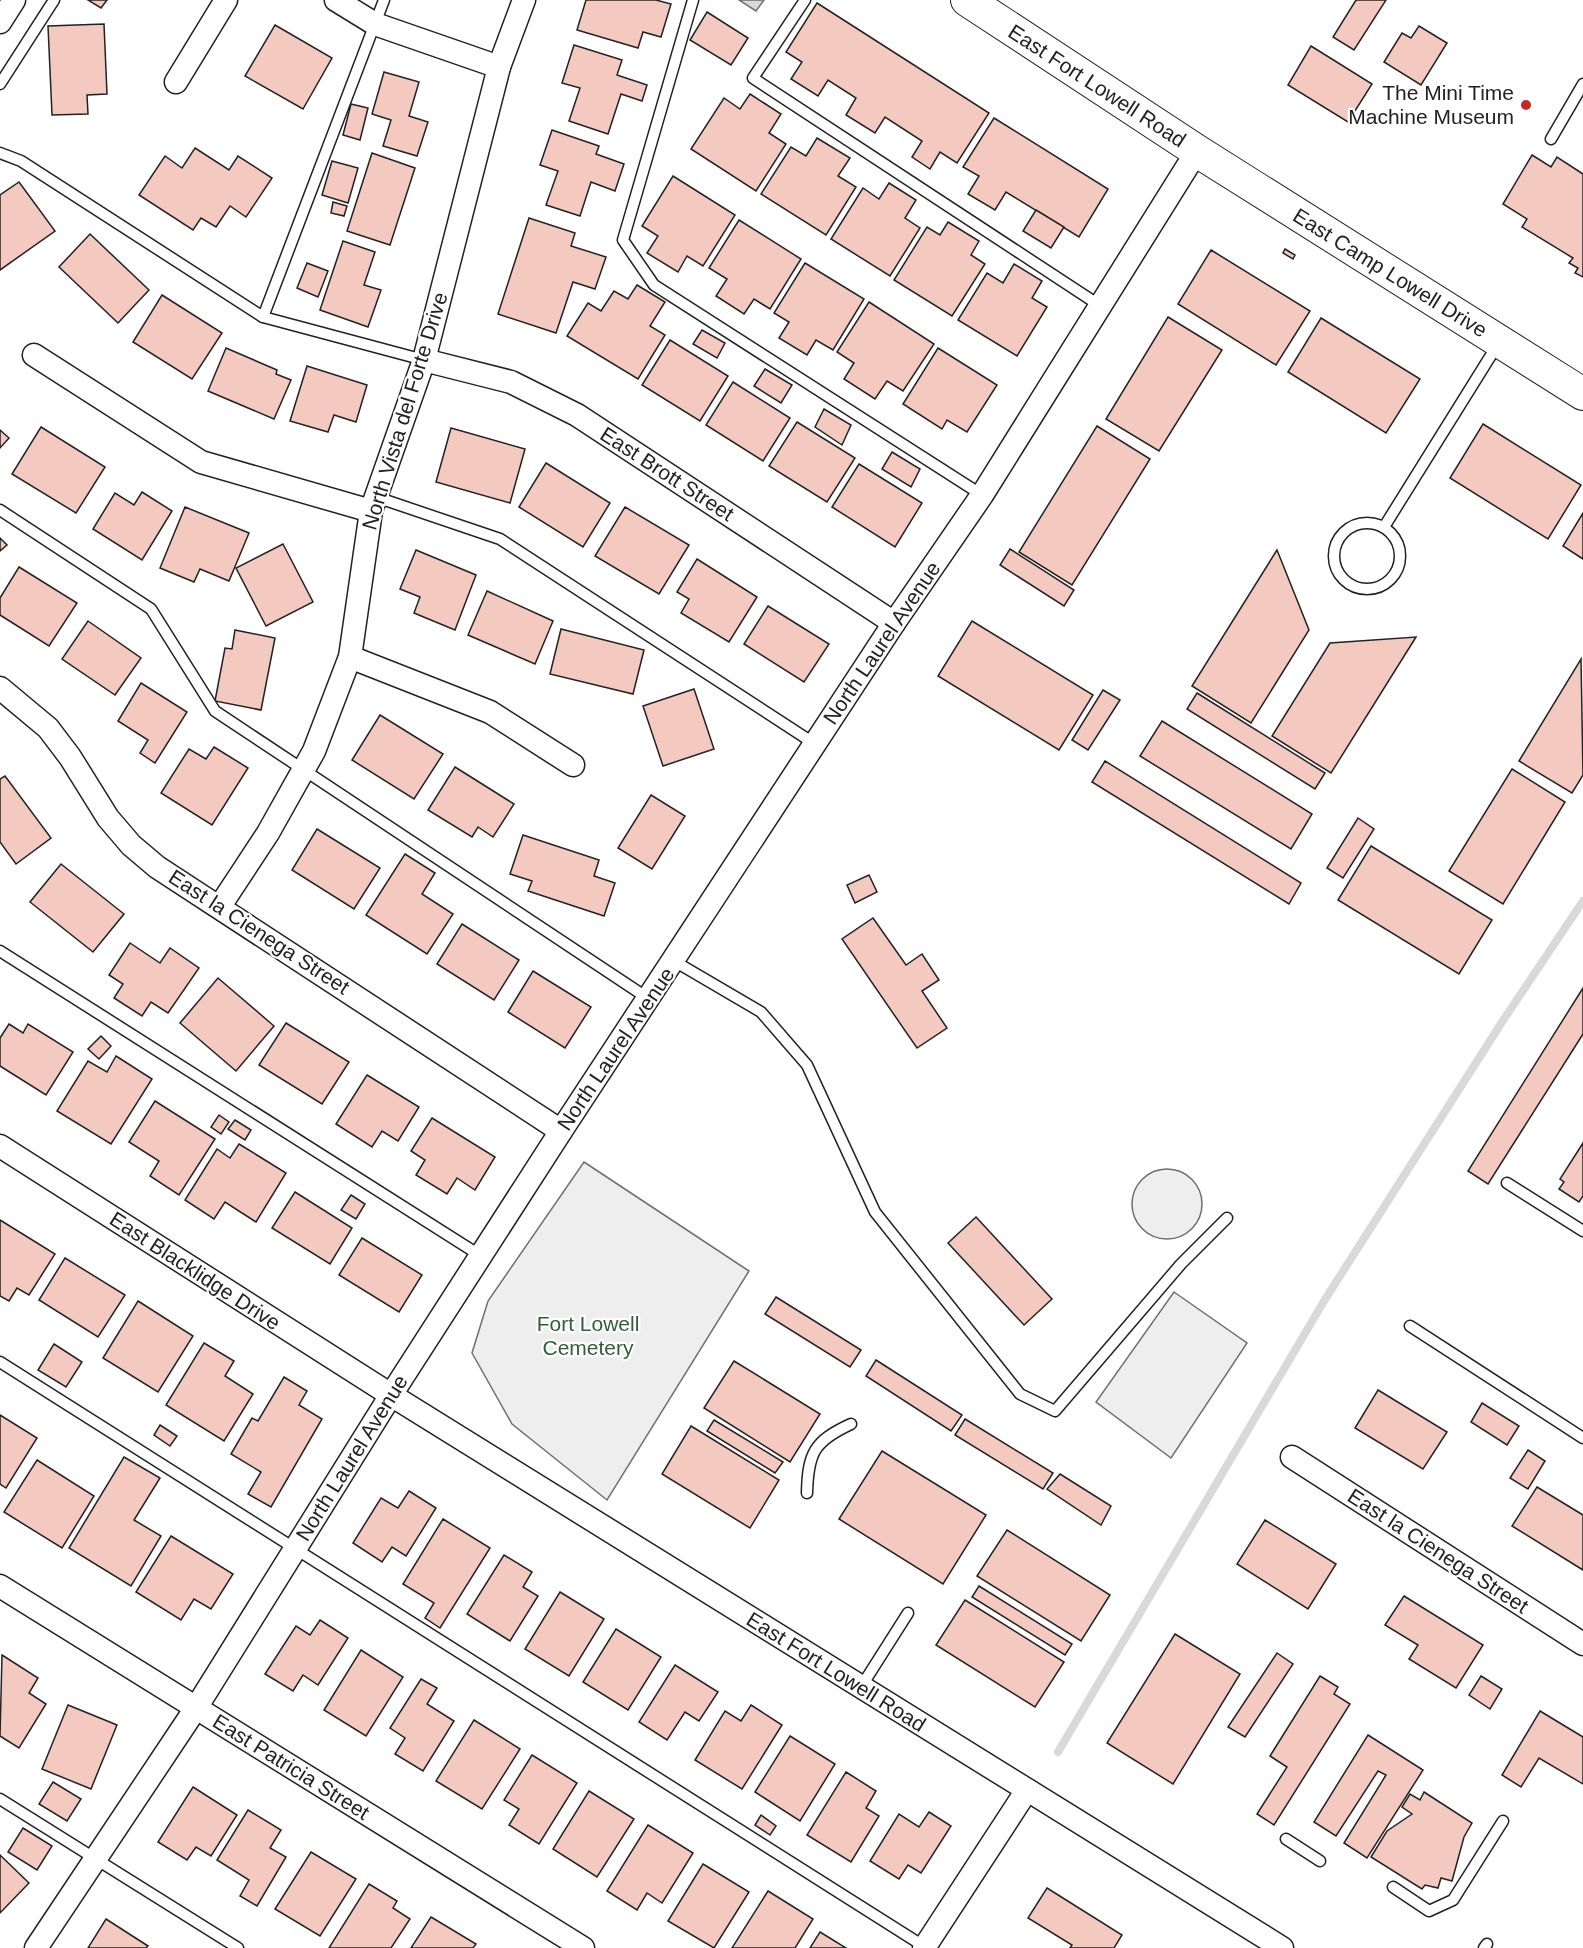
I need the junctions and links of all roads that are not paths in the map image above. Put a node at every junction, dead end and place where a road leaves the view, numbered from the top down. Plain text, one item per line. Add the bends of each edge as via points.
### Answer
1 (54, 0) edge
2 (226, 0) edge
3 (336, 0) edge
4 (384, 0) edge
5 (524, 0) edge
6 (693, 0) edge
7 (806, 0) edge
8 (967, 0) edge
9 (375, 24) junction
10 (500, 67) junction
11 (176, 82) dead end
12 (0, 84) edge
13 (1583, 84) edge
14 (1551, 139) dead end
15 (1197, 152) junction
16 (0, 153) edge
17 (1102, 307) junction
18 (263, 318) junction
19 (1499, 341) junction
20 (34, 355) dead end
21 (424, 360) junction
22 (1583, 394) edge
23 (982, 495) junction
24 (374, 504) junction
25 (0, 510) edge
26 (1384, 527) junction
27 (894, 623) junction
28 (350, 657) junction
29 (0, 688) edge
30 (815, 744) junction
31 (573, 765) dead end
32 (303, 771) junction
33 (220, 906) junction
34 (0, 951) edge
35 (674, 961) junction
36 (649, 999) junction
37 (561, 1131) junction
38 (0, 1146) edge
39 (1507, 1183) dead end
40 (1227, 1218) dead end
41 (1583, 1232) edge
42 (481, 1256) junction
43 (1410, 1326) dead end
44 (0, 1362) edge
45 (391, 1395) junction
46 (851, 1424) dead end
47 (1583, 1438) edge
48 (1292, 1457) dead end
49 (807, 1493) dead end
50 (295, 1548) junction
51 (0, 1586) edge
52 (908, 1613) dead end
53 (1583, 1644) edge
54 (861, 1687) junction
55 (196, 1708) junction
56 (1028, 1790) junction
57 (0, 1799) edge
58 (1503, 1821) dead end
59 (1286, 1839) dead end
60 (95, 1859) junction
61 (1320, 1861) dead end
62 (1393, 1887) dead end
63 (925, 1947) edge
64 (36, 1948) edge
65 (238, 1948) edge
66 (583, 1948) edge
67 (1282, 1948) edge

1 - 12 lane
2 - 11 street
3 - 9 street
4 - 9 lane
5 - 10 street, North Vista del Forte Drive
6 - 23 lane via 623,240 654,285
7 - 17 lane via 753,78
8 - 15 main road, East Fort Lowell Road
9 - 10 street
9 - 18 lane
10 - 21 street, North Vista del Forte Drive
13 - 14 lane
15 - 17 street, North Laurel Avenue
15 - 19 main road, East Camp Lowell Drive
16 - 18 lane via 21,161
17 - 23 street, North Laurel Avenue
18 - 21 lane
19 - 22 main road, East Camp Lowell Drive
19 - 26 lane
20 - 24 street via 201,462
21 - 24 street, North Vista del Forte Drive
21 - 27 street, East Brott Street via 511,382 577,414
23 - 27 street, North Laurel Avenue
24 - 28 street, North Vista del Forte Drive
24 - 30 lane via 500,539
25 - 32 lane via 151,609 215,711
26 - 26 lane via 1399,543 1400,565 1395,575 1377,589 1355,587 1345,581 1334,561 1338,539 1354,525 1374,523
27 - 30 street, North Laurel Avenue
28 - 31 street via 490,712
28 - 32 street, North Vista del Forte Drive
29 - 33 street, East la Cienega Street via 48,728 108,818 131,845 157,867
30 - 35 street, North Laurel Avenue
32 - 33 street, North Vista del Forte Drive
32 - 36 lane
33 - 37 street, East la Cienega Street
34 - 42 lane
35 - 36 street, North Laurel Avenue
35 - 40 lane via 761,1012 807,1065 875,1212 1020,1394 1055,1411 1181,1264
36 - 37 street, North Laurel Avenue
37 - 42 street, North Laurel Avenue
38 - 45 street, East Blacklidge Drive
39 - 41 lane
42 - 45 street, North Laurel Avenue
43 - 47 lane
44 - 50 lane
45 - 50 street, North Laurel Avenue
45 - 54 street, East Fort Lowell Road
46 - 49 lane via 825,1436 807,1465
48 - 53 street, East la Cienega Street
50 - 55 street, North Laurel Avenue
50 - 63 lane
51 - 55 street, East Patricia Street
52 - 54 lane
54 - 56 street, East Fort Lowell Road
55 - 60 street, North Laurel Avenue
55 - 66 street, East Patricia Street
56 - 63 street
56 - 67 street, East Fort Lowell Road
57 - 60 lane
58 - 62 lane via 1453,1900 1429,1911
59 - 61 lane
60 - 64 street, North Laurel Avenue
60 - 65 lane

